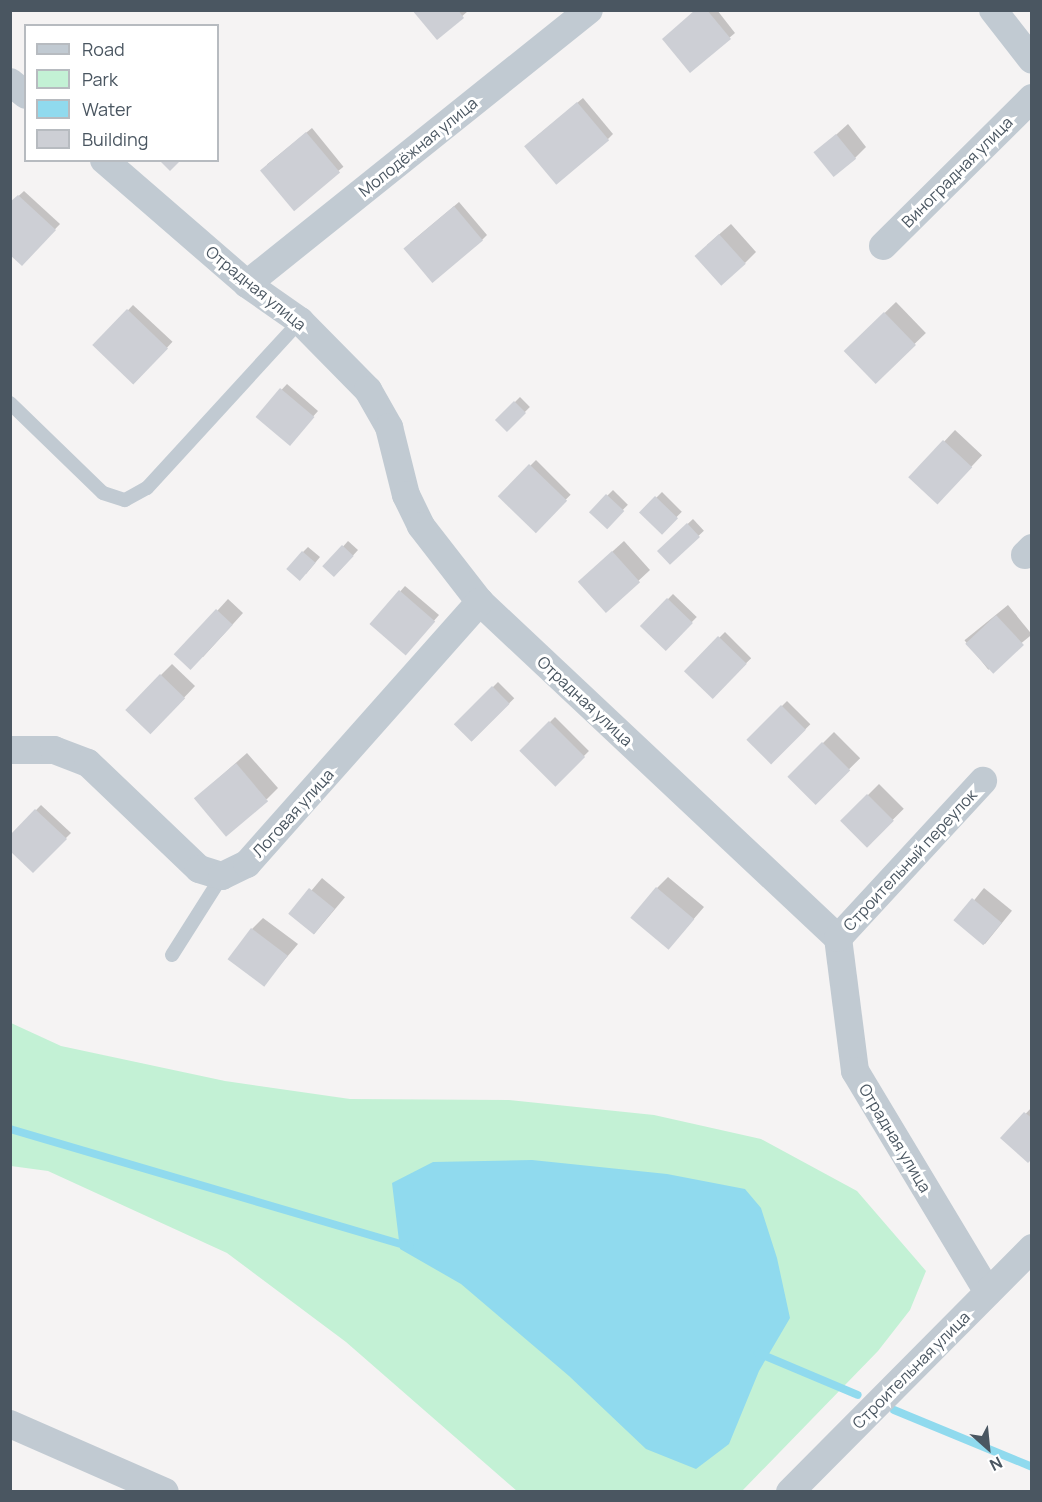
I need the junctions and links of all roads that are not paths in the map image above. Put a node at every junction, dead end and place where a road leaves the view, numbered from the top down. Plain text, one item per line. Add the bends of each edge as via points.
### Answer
1 (589, 10) edge
2 (993, 10) edge
3 (1032, 60) edge
4 (10, 82) edge
5 (24, 93) edge
6 (1032, 98) edge
7 (107, 162) edge
8 (883, 246) dead end
9 (247, 284) junction
10 (300, 321) junction
11 (10, 403) edge
12 (480, 602) junction
13 (10, 750) edge
14 (983, 781) dead end
15 (222, 876) junction
16 (838, 938) junction
17 (172, 955) dead end
18 (1032, 1248) edge
19 (988, 1292) junction
20 (10, 1424) edge
21 (165, 1491) edge
22 (790, 1491) edge

1 - 9 street, Молодёжная улица
2 - 3 street
4 - 5 street
6 - 8 street, Виноградная улица
7 - 9 street, Отрадная улица
9 - 10 street, Отрадная улица
10 - 11 lane via 147,489 125,500 103,493
10 - 12 street, Отрадная улица via 368,390 389,427 406,495 421,526
12 - 15 street, Логовая улица via 247,864
12 - 16 street, Отрадная улица
13 - 15 street via 54,750 88,763 199,869
14 - 16 street, Строительный переулок
15 - 17 lane
16 - 19 street, Отрадная улица via 855,1071
18 - 19 street, Строительная улица
19 - 22 street, Строительная улица
20 - 21 street

